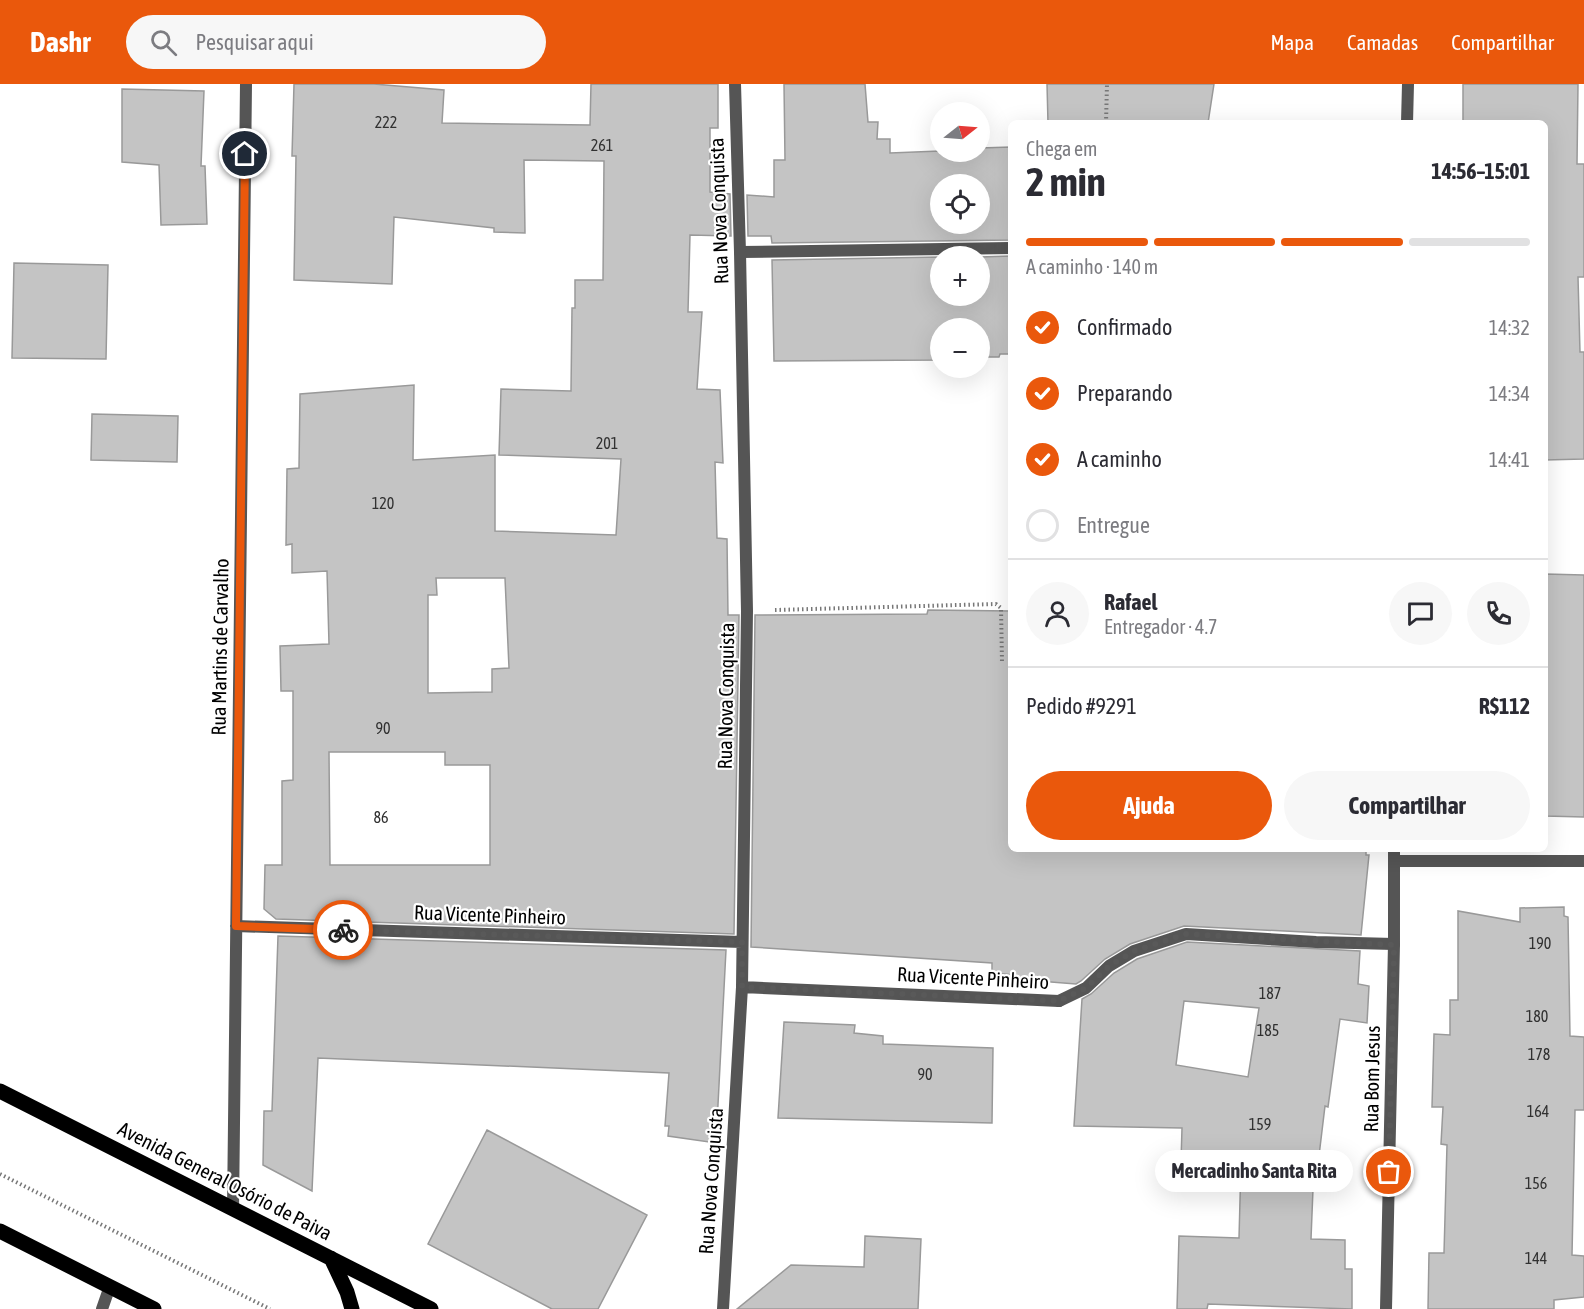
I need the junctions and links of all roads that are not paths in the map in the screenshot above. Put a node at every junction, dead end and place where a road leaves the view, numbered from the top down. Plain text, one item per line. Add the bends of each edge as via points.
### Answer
1 (246, 84) edge
2 (735, 84) edge
3 (1408, 84) edge
4 (1407, 120) edge
5 (1008, 248) edge
6 (740, 252) junction
7 (1394, 855) edge
8 (1584, 861) edge
9 (236, 926) junction
10 (742, 942) junction
11 (1394, 945) junction
12 (742, 987) junction
13 (0, 1091) edge
14 (233, 1210) junction
15 (0, 1231) edge
16 (331, 1258) junction
17 (110, 1286) junction
18 (102, 1309) edge
19 (154, 1309) edge
20 (352, 1309) edge
21 (431, 1309) edge
22 (723, 1309) edge
23 (1386, 1309) edge

1 - 9 street, Rua Martins de Carvalho
2 - 6 street, Rua Nova Conquista
3 - 4 street
5 - 6 street
6 - 10 street, Rua Nova Conquista via 747,611
7 - 8 street
7 - 11 street, Rua Bom Jesus
9 - 10 street, Rua Vicente Pinheiro
9 - 14 street, Rua Martins de Carvalho
10 - 12 street, Rua Nova Conquista
11 - 12 street, Rua Vicente Pinheiro via 1186,934 1134,951 1109,966 1086,988 1059,1001
11 - 23 street, Rua Bom Jesus
12 - 22 street, Rua Nova Conquista
13 - 14 main road, Avenida General Osório de Paiva
14 - 16 main road, Avenida General Osório de Paiva
15 - 17 main road
16 - 20 main road
16 - 21 main road, Avenida General Osório de Paiva
17 - 18 street
17 - 19 main road

